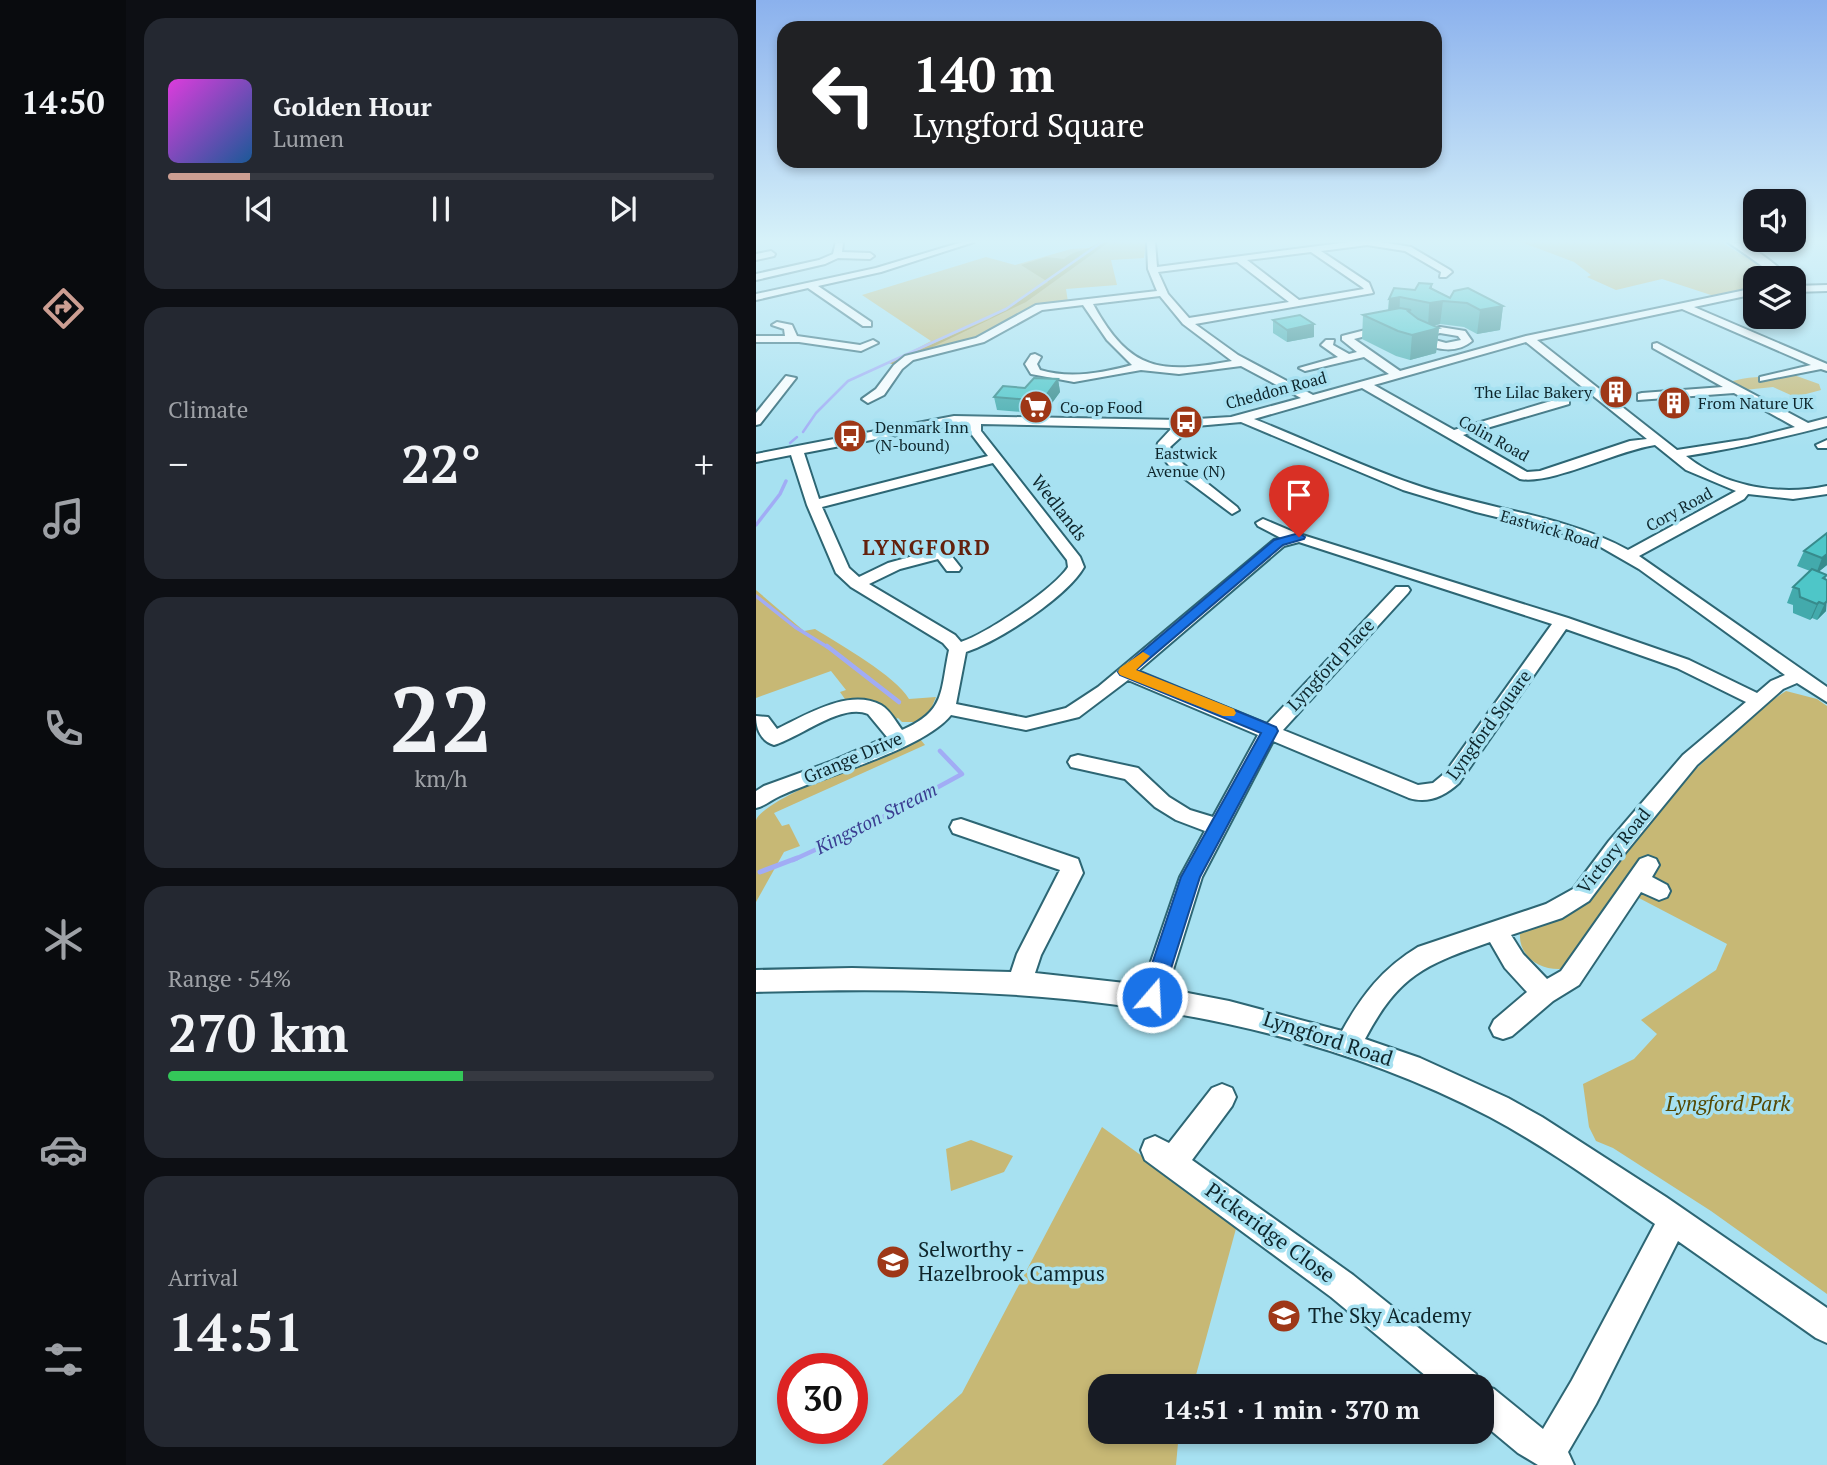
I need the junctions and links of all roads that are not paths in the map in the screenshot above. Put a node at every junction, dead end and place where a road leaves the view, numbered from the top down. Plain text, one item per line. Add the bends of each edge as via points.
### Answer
1 (843, 310) edge
2 (1034, 310) edge
3 (1092, 310) edge
4 (1178, 310) edge
5 (1255, 310) edge
6 (1657, 310) edge
7 (1693, 310) edge
8 (1187, 322) junction
9 (860, 323) dead end
10 (776, 325) dead end
11 (1398, 326) edge
12 (1415, 328) edge
13 (1428, 333) edge
14 (756, 339) edge
15 (788, 339) junction
16 (1529, 339) junction
17 (873, 342) dead end
18 (1330, 342) dead end
19 (1665, 348) dead end
20 (1366, 353) junction
21 (1346, 357) junction
22 (1029, 360) dead end
23 (1291, 360) dead end
24 (1242, 362) junction
25 (1141, 366) junction
26 (1824, 367) edge
27 (1398, 374) junction
28 (790, 378) dead end
29 (1763, 379) dead end
30 (1363, 384) junction
31 (1738, 389) junction
32 (869, 399) dead end
33 (1313, 399) junction
34 (1644, 399) dead end
35 (1565, 401) dead end
36 (975, 419) junction
37 (1244, 419) junction
38 (756, 421) edge
39 (1180, 424) junction
40 (1807, 428) junction
41 (1451, 435) junction
42 (1825, 437) edge
43 (1658, 441) junction
44 (796, 450) junction
45 (1674, 454) junction
46 (756, 458) edge
47 (996, 458) junction
48 (1744, 489) junction
49 (1827, 490) edge
50 (814, 505) junction
51 (1232, 510) dead end
52 (1263, 523) dead end
53 (1292, 537) junction
54 (1628, 556) junction
55 (953, 568) dead end
56 (857, 584) junction
57 (1391, 595) dead end
58 (1562, 622) junction
59 (958, 649) junction
60 (1125, 672) junction
61 (1799, 676) junction
62 (1827, 696) edge
63 (1757, 700) junction
64 (946, 708) junction
65 (761, 721) dead end
66 (1270, 731) junction
67 (899, 739) junction
68 (1079, 762) dead end
69 (756, 801) edge
70 (961, 827) dead end
71 (1218, 827) junction
72 (1648, 879) dead end
73 (1496, 932) junction
74 (756, 981) edge
75 (1020, 982) junction
76 (1544, 993) junction
77 (1152, 997) junction
78 (1503, 1028) dead end
79 (1349, 1043) junction
80 (1222, 1097) dead end
81 (1673, 1220) junction
82 (1827, 1326) edge
83 (1449, 1374) edge
84 (1494, 1411) edge
85 (1553, 1457) edge

1 - 9 street
2 - 32 street via 980,340 909,358
3 - 25 street via 1110,337
4 - 8 street
5 - 8 street
6 - 16 street, Cheddon Road
7 - 26 street
8 - 24 street
10 - 15 street via 788,327 792,335
11 - 20 street via 1347,337
12 - 13 street
14 - 15 street
15 - 17 street via 858,350
16 - 27 street, Cheddon Road
16 - 43 street
18 - 21 street via 1326,345
19 - 31 street
20 - 21 street
20 - 27 street
21 - 23 street via 1312,367
22 - 25 street via 1031,368 1042,375 1074,377
24 - 25 street via 1199,369
24 - 33 street
26 - 29 street
27 - 30 street, Cheddon Road
28 - 38 street
30 - 33 street, Cheddon Road
30 - 41 street, Colin Road
31 - 34 street via 1693,399
31 - 40 street
33 - 37 street, Cheddon Road
35 - 41 street
36 - 39 street, Cheddon Road
36 - 44 street, Cheddon Road via 931,423
36 - 47 street, Wedlands via 975,431
37 - 39 street, Cheddon Road
37 - 54 street, Eastwick Road via 1408,487 1578,533
39 - 51 street via 1163,450
40 - 42 street
40 - 45 street via 1749,443
41 - 43 street, Colin Road via 1517,473 1533,477 1634,444
43 - 45 street
44 - 46 street, Cheddon Road
44 - 50 street
45 - 48 street via 1703,474
47 - 50 street
47 - 59 street, Wedlands via 1076,567 996,631
48 - 49 street via 1791,494
48 - 54 street, Cory Road via 1739,496
50 - 56 street via 842,570
52 - 53 street
53 - 58 street
53 - 60 street via 1262,556
54 - 61 street, Eastwick Road
55 - 56 street via 940,549
56 - 59 street via 937,631
57 - 66 street, Lyngford Place
58 - 63 street via 1683,664
58 - 66 street, Lyngford Square via 1439,790 1416,793
59 - 64 street
60 - 64 street via 1087,705 1040,723 1012,723
60 - 66 street, Lyngford Square
61 - 62 street, Eastwick Road
61 - 63 street, Victory Road
63 - 73 street, Victory Road via 1669,782 1581,895 1554,911
64 - 67 street, Grange Drive via 922,729
65 - 67 street via 774,738 847,706 865,705 879,713
66 - 71 street, Lyngford Place
67 - 69 street, Grange Drive
68 - 71 street via 1109,776 1131,773 1162,802
70 - 75 street via 1070,865 1072,873 1029,954
71 - 77 street, Lyngford Place via 1191,877
72 - 76 street via 1570,978
73 - 76 street via 1514,961
73 - 79 street, Victory Road via 1410,964 1375,995
74 - 75 street, Lyngford Road via 864,976
75 - 77 street, Lyngford Road
76 - 78 street
77 - 79 street, Lyngford Road via 1244,1013
79 - 81 street, Lyngford Road via 1440,1078 1501,1108
80 - 83 street, Pickeridge Close via 1164,1156 1342,1286
81 - 82 street, Lyngford Road
81 - 85 street
84 - 85 street

